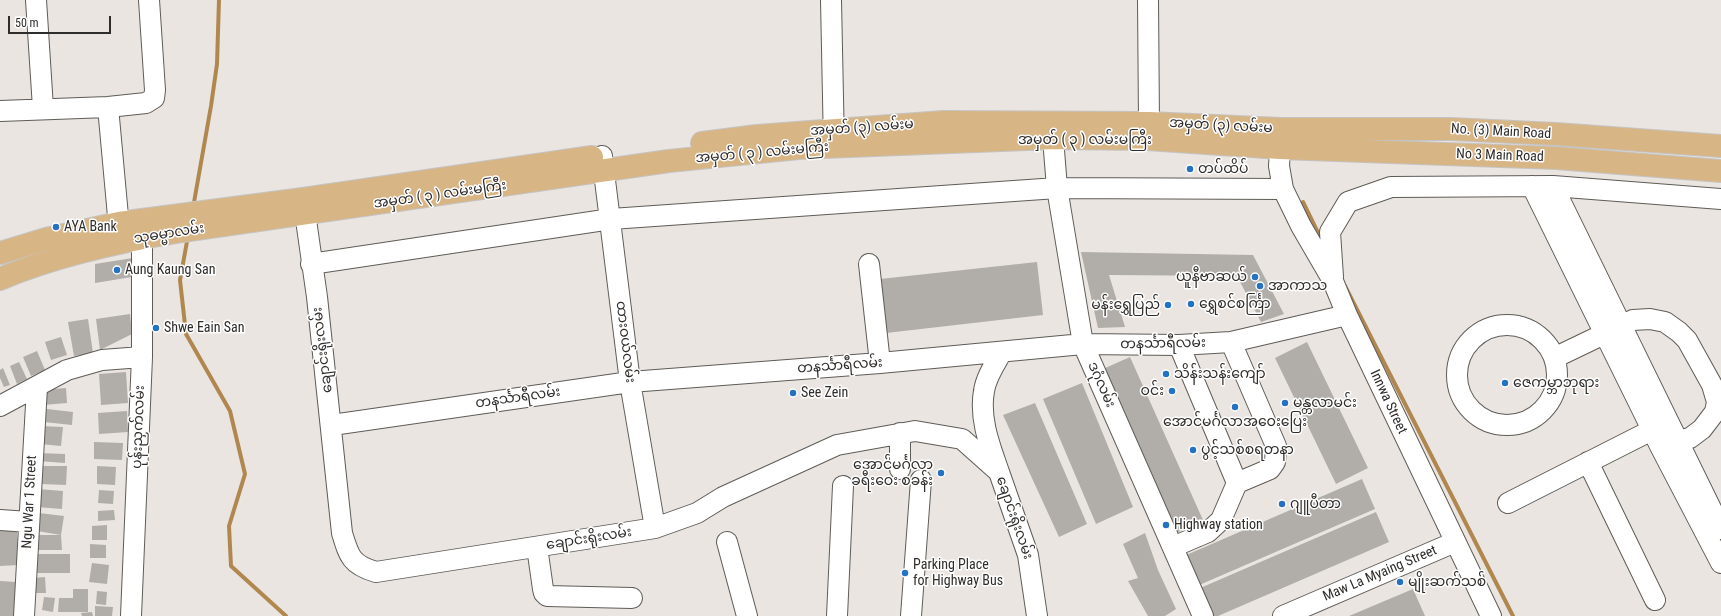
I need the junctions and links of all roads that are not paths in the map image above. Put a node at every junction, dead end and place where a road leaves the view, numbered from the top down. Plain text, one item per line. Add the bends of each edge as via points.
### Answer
1 (36, 0) edge
2 (149, 0) edge
3 (832, 0) edge
4 (1148, 0) edge
5 (108, 107) junction
6 (43, 108) junction
7 (0, 111) edge
8 (1148, 131) junction
9 (834, 138) junction
10 (1053, 138) junction
11 (1280, 138) junction
12 (1721, 146) edge
13 (604, 163) junction
14 (1721, 171) edge
15 (1532, 186) junction
16 (1553, 186) junction
17 (1057, 188) junction
18 (1283, 189) junction
19 (1721, 199) edge
20 (303, 207) junction
21 (611, 219) junction
22 (189, 221) junction
23 (120, 233) junction
24 (142, 238) junction
25 (1568, 238) junction
26 (0, 253) edge
27 (311, 264) junction
28 (869, 264) dead end
29 (0, 280) edge
30 (1333, 281) junction
31 (1347, 315) junction
32 (1613, 330) junction
33 (1231, 342) junction
34 (1083, 344) junction
35 (1179, 345) junction
36 (1002, 352) junction
37 (142, 357) junction
38 (1554, 358) junction
39 (880, 362) junction
40 (630, 382) junction
41 (37, 387) junction
42 (0, 406) edge
43 (332, 425) junction
44 (1652, 430) junction
45 (900, 433) junction
46 (1670, 445) junction
47 (1588, 462) junction
48 (900, 469) dead end
49 (999, 472) junction
50 (921, 480) dead end
51 (1237, 483) junction
52 (843, 486) dead end
53 (1508, 503) dead end
54 (0, 520) edge
55 (29, 522) junction
56 (655, 528) junction
57 (1721, 529) edge
58 (727, 542) dead end
59 (1455, 542) junction
60 (537, 547) junction
61 (1173, 547) junction
62 (1721, 561) edge
63 (632, 598) dead end
64 (1655, 600) dead end
65 (24, 616) edge
66 (131, 616) edge
67 (747, 616) edge
68 (837, 616) edge
69 (911, 616) edge
70 (1037, 616) edge
71 (1203, 616) edge
72 (1283, 616) edge
73 (1491, 616) edge

1 - 6 street
2 - 5 street via 154,98 146,103
3 - 9 street
4 - 8 street
5 - 6 street
5 - 23 street
6 - 7 street
8 - 9 main road, အမှတ် (၃) လမ်းမ via 943,122
8 - 10 main road, အမှတ် ( ၃ ) လမ်းမကြီး
8 - 11 main road, အမှတ် ( ၃ ) လမ်းမကြီး
9 - 10 main road, အမှတ် ( ၃ ) လမ်းမကြီး
9 - 13 main road, အမှတ် ( ၃ ) လမ်းမကြီး via 800,148 677,160
10 - 17 street, ဒဂုံလမ်း
11 - 12 main road, No. (3) Main Road via 1451,129
11 - 14 main road, No 3 Main Road
11 - 18 street, Innwa Street via 1279,166
13 - 20 main road, အမှတ် ( ၃ ) လမ်းမကြီး
13 - 21 street, ထားဝယ်လမ်း
15 - 16 street
15 - 25 street
15 - 30 street via 1391,187 1348,202 1330,232
16 - 19 street
16 - 25 street
17 - 18 street
17 - 21 street
17 - 34 street, ဒဂုံလမ်း
18 - 30 street, Innwa Street
20 - 22 main road, အမှတ် ( ၃ ) လမ်းမကြီး
20 - 27 street, ချောင်းရိုးလမ်း
21 - 27 street
21 - 40 street, ထားဝယ်လမ်း
22 - 23 main road, သုဓမ္မာလမ်း
22 - 24 main road, သုဓမ္မာလမ်း
23 - 24 main road, သုဓမ္မာလမ်း
23 - 26 main road, သုဓမ္မာလမ်း via 46,239
23 - 29 main road, သုဓမ္မာလမ်း
24 - 37 street, ပုန်းညှက်လမ်း
25 - 32 street
27 - 43 street, ချောင်းရိုးလမ်း
28 - 39 street
30 - 31 street, Innwa Street
31 - 33 street, တနင်္သာရီလမ်း
31 - 59 street, Innwa Street
32 - 38 street
32 - 44 street
32 - 46 street
32 - 46 street via 1633,320 1650,319 1665,322 1687,340 1712,385 1717,402 1715,412 1702,429 1690,438
33 - 35 street, တနင်္သာရီလမ်း
33 - 51 street via 1276,446 1275,462 1270,469
34 - 35 street, တနင်္သာရီလမ်း
34 - 36 street, တနင်္သာရီလမ်း
34 - 61 street, ဒဂုံလမ်း
35 - 51 street
36 - 39 street, တနင်္သာရီလမ်း
36 - 49 street via 990,372 984,391 984,421
37 - 41 street via 102,360 67,370
37 - 66 street, ပုန်းညှက်လမ်း
38 - 38 street via 1557,378 1552,397 1540,412 1523,422 1503,425 1484,420 1469,408 1459,391 1457,372 1462,353 1474,337 1491,327 1510,324 1529,329 1544,341
39 - 40 street, တနင်္သာရီလမ်း
40 - 43 street, တနင်္သာရီလမ်း
40 - 56 street, ထားဝယ်လမ်း
41 - 42 street
41 - 55 street, Ngu War 1 Street
43 - 60 street, ချောင်းရိုးလမ်း via 342,533 349,556 363,568 376,572
44 - 46 street
44 - 47 street
45 - 48 street
45 - 49 street, ချောင်းရိုးလမ်း via 916,431 962,439
45 - 56 street, ချောင်းရိုးလမ်း via 837,445 723,497 697,513
46 - 57 street
46 - 62 street
47 - 53 street
47 - 64 street
49 - 70 street, ချောင်းရိုးလမ်း via 1028,555
50 - 69 street
51 - 61 street via 1221,520 1208,532
52 - 68 street
54 - 55 street
55 - 65 street, Ngu War 1 Street
56 - 60 street, ချောင်းရိုးလမ်း
58 - 67 street
59 - 72 street, Maw La Myaing Street
59 - 73 street, Innwa Street
60 - 63 street via 543,589 547,596
61 - 71 street, ဒဂုံလမ်း

